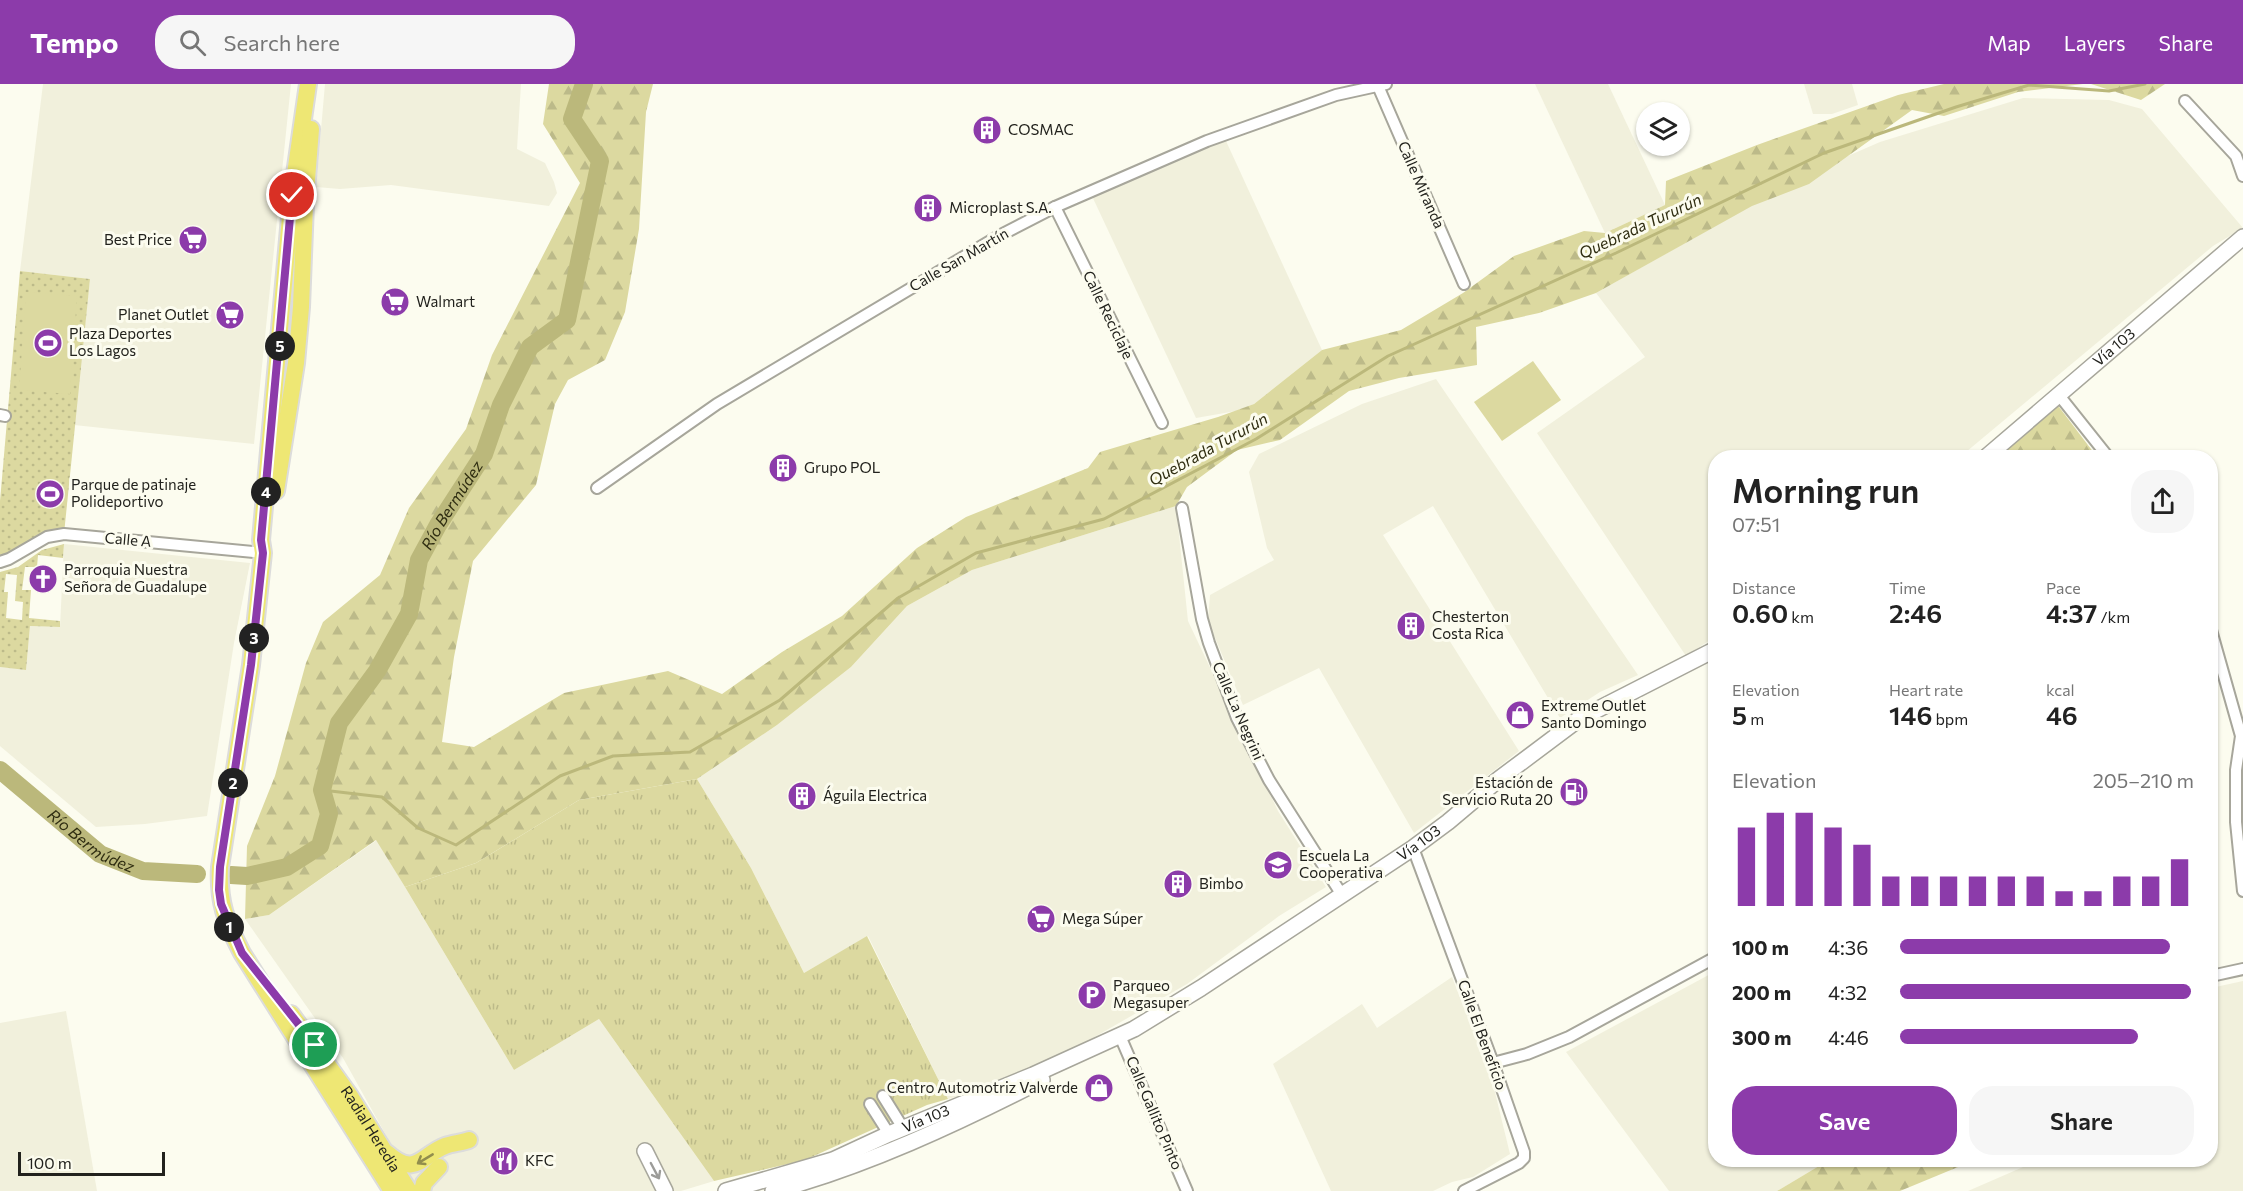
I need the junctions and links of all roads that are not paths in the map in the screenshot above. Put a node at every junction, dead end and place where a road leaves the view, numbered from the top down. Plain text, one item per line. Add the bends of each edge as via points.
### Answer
1 (308, 84) edge
2 (313, 84) edge
3 (1382, 85) edge
4 (2185, 101) dead end
5 (2243, 176) edge
6 (292, 195) junction
7 (1055, 207) junction
8 (2243, 237) edge
9 (1464, 284) dead end
10 (296, 363) junction
11 (2058, 394) junction
12 (1162, 423) dead end
13 (1994, 450) edge
14 (2103, 450) edge
15 (597, 488) dead end
16 (1182, 508) dead end
17 (262, 528) junction
18 (263, 553) junction
19 (0, 562) edge
20 (1708, 653) edge
21 (2218, 655) edge
22 (1413, 848) junction
23 (2243, 891) edge
24 (1342, 895) junction
25 (242, 953) junction
26 (1708, 961) edge
27 (2243, 969) edge
28 (2218, 974) edge
29 (1120, 1036) junction
30 (1494, 1063) junction
31 (1041, 1081) junction
32 (883, 1096) dead end
33 (870, 1104) dead end
34 (897, 1133) junction
35 (469, 1140) dead end
36 (383, 1150) junction
37 (645, 1151) dead end
38 (439, 1167) dead end
39 (407, 1190) edge
40 (664, 1191) edge
41 (726, 1191) edge
42 (752, 1191) edge
43 (773, 1191) edge
44 (1187, 1191) edge
45 (1464, 1191) edge

1 - 6 main road, Radial Heredia
2 - 10 main road
3 - 7 street, Calle San Martín via 1336,95 1208,141
3 - 9 street, Calle Miranda
4 - 5 street via 2236,156
6 - 10 main road via 296,237 288,349
6 - 17 main road, Radial Heredia
7 - 12 street, Calle Reciclaje
7 - 15 street, Calle San Martín via 997,237 717,404
8 - 11 main road, Vía 103
10 - 17 main road via 285,379 274,471
10 - 18 main road
11 - 13 main road, Vía 103
11 - 14 street
16 - 24 street, Calle La Negrini via 1202,619 1237,718 1269,780
17 - 18 main road, Radial Heredia
18 - 19 street, Calle A via 64,534 46,537
18 - 25 main road, Radial Heredia via 251,665 220,867 219,890 226,920
20 - 22 main road, Vía 103 via 1579,720
21 - 23 street via 2241,736 2236,770 2236,822
22 - 24 main road, Vía 103
22 - 30 street, Calle El Beneficio
24 - 29 main road, Vía 103
25 - 36 main road, Radial Heredia via 315,1045
25 - 39 main road, Radial Heredia via 279,1013
26 - 30 street via 1550,1045
27 - 28 street
29 - 31 main road, Vía 103
29 - 34 main road, Vía 103
29 - 44 street, Calle Gallito Pinto
30 - 45 street, Calle El Beneficio via 1524,1158
31 - 34 main road via 908,1136
31 - 43 main road, Vía 103 via 993,1106 851,1166
32 - 34 street
33 - 34 street
34 - 41 main road, Vía 103 via 816,1166
34 - 42 main road via 890,1144 821,1172
35 -> 36 main road via 444,1146 415,1165 401,1163
36 - 39 main road, Radial Heredia
37 -> 40 main road
38 - 39 main road via 424,1183

